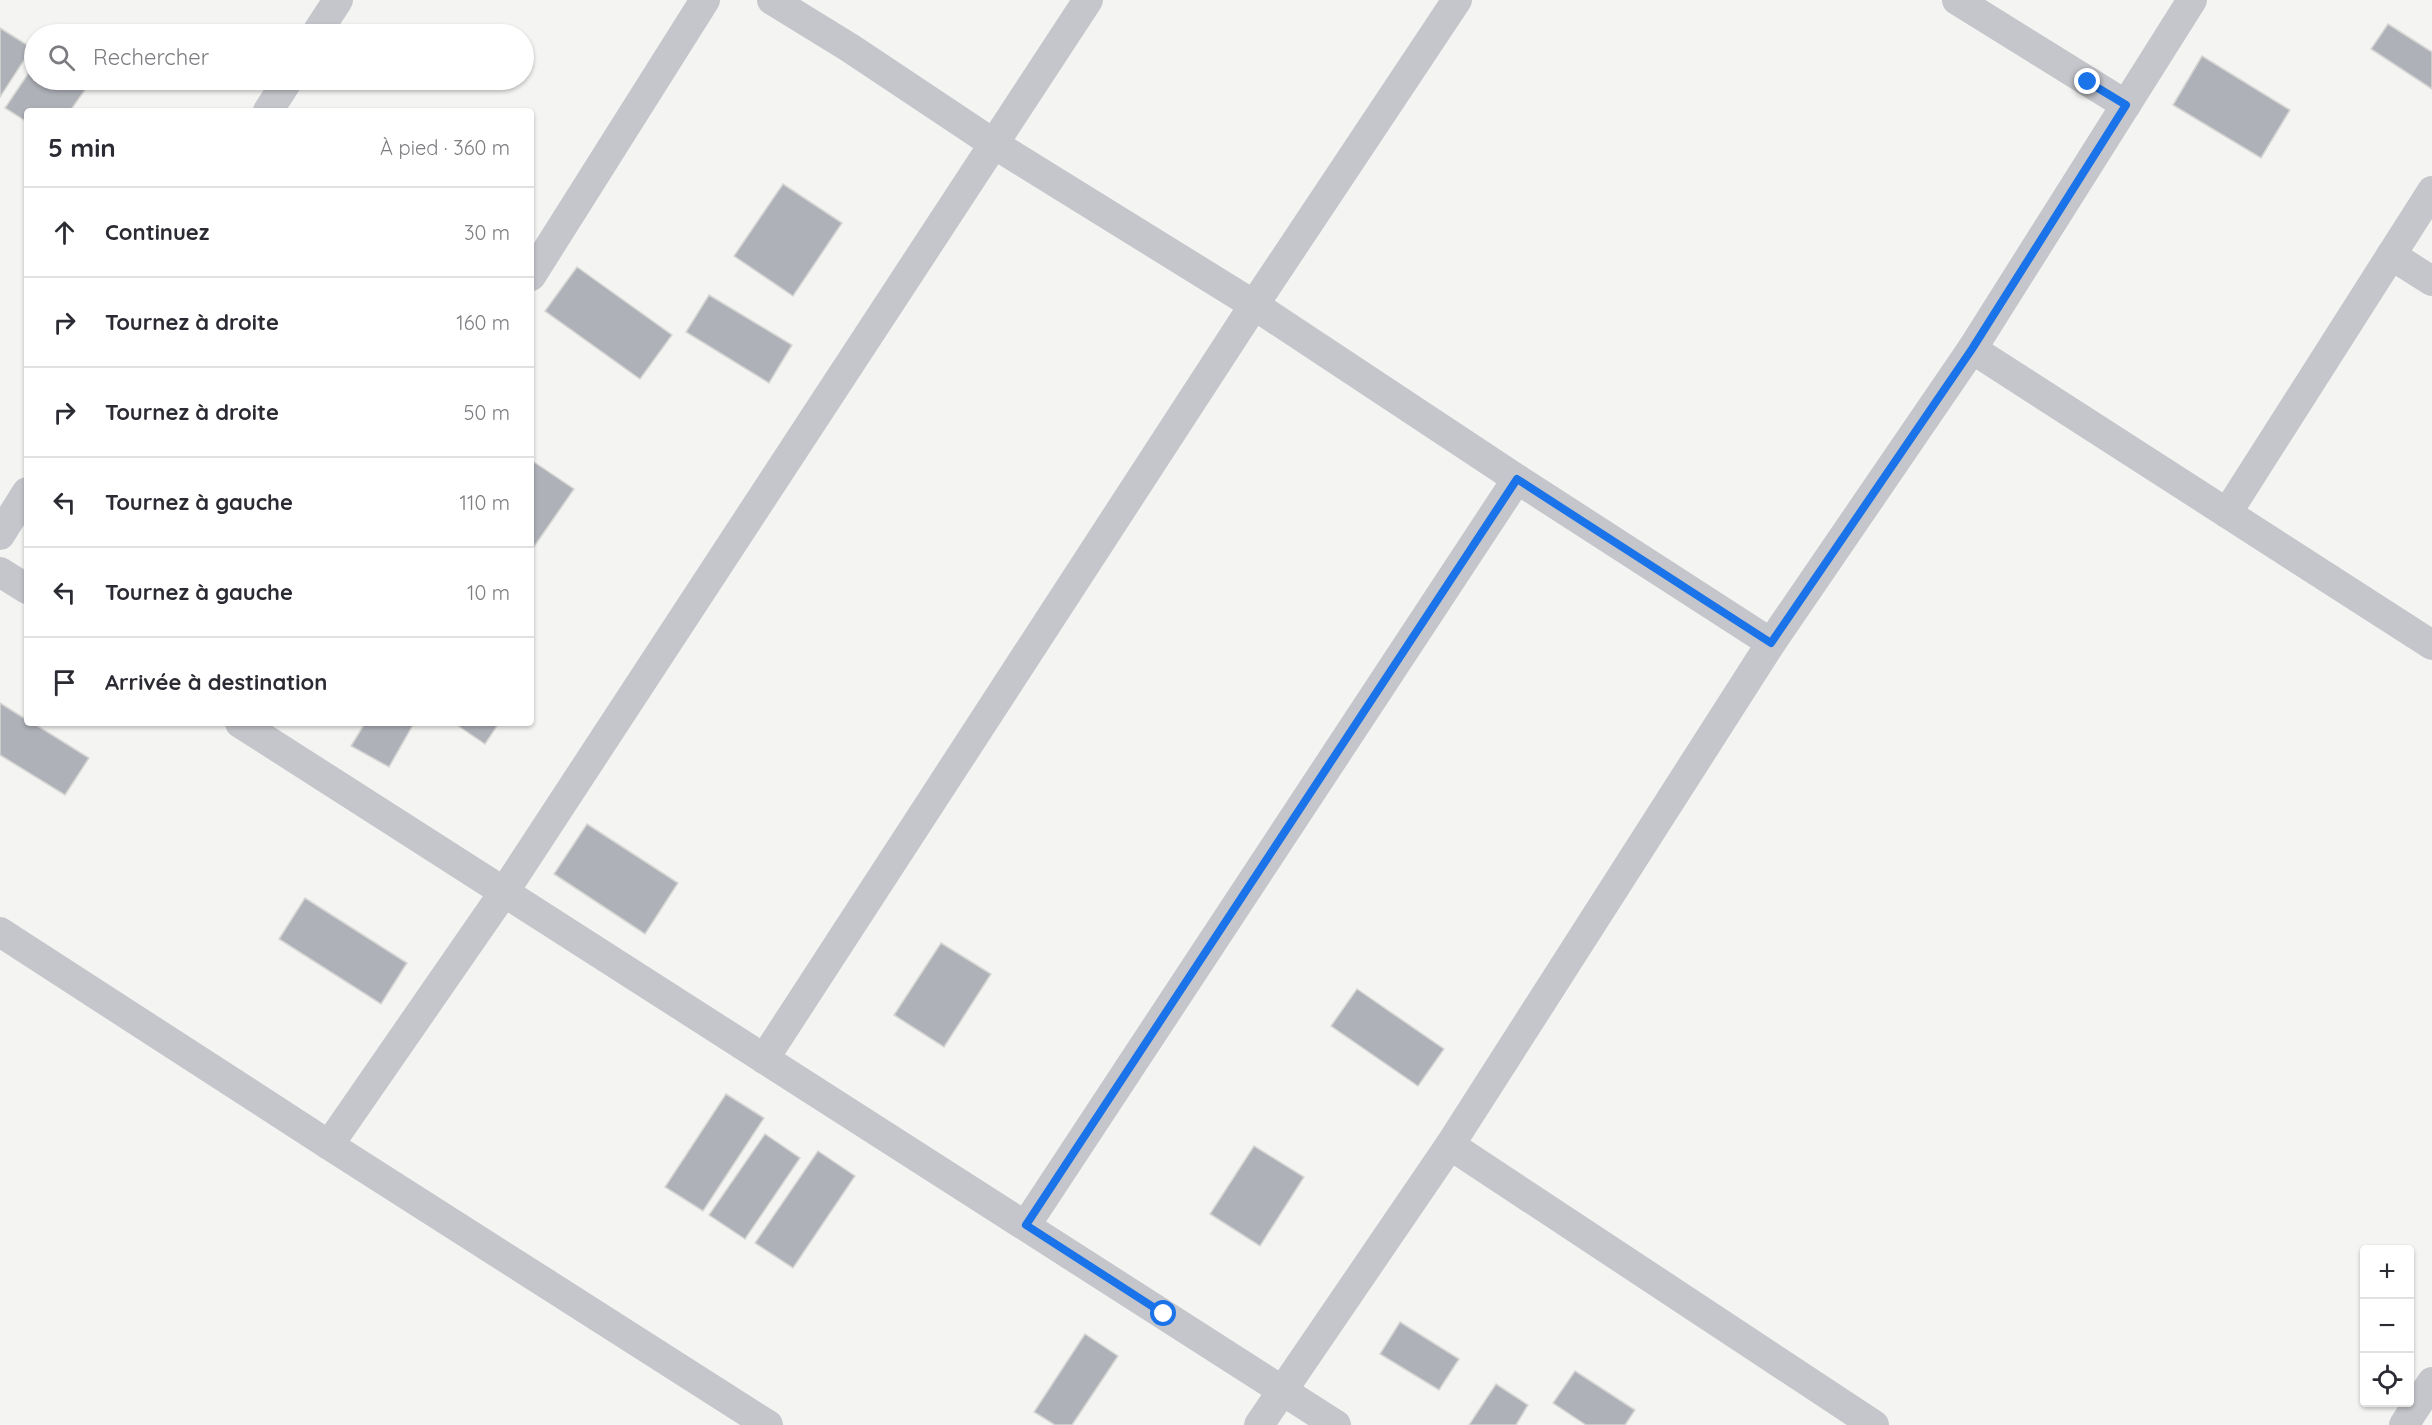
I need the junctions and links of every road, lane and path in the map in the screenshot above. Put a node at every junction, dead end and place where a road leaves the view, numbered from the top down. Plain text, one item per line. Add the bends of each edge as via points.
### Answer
1 (338, 0) edge
2 (705, 0) edge
3 (772, 0) edge
4 (1088, 0) edge
5 (1457, 0) edge
6 (1958, 0) edge
7 (2192, 0) edge
8 (322, 24) edge
9 (282, 90) edge
10 (2126, 105) junction
11 (270, 108) edge
12 (994, 144) junction
13 (2432, 191) edge
14 (2391, 255) junction
15 (534, 271) edge
16 (2432, 281) edge
17 (1254, 305) junction
18 (1972, 349) junction
19 (1517, 479) junction
20 (24, 497) edge
21 (2227, 513) junction
22 (0, 535) edge
23 (0, 572) edge
24 (24, 587) edge
25 (1771, 643) junction
26 (2432, 645) edge
27 (245, 726) edge
28 (504, 892) junction
29 (0, 932) edge
30 (764, 1059) junction
31 (1450, 1144) junction
32 (329, 1145) junction
33 (1026, 1225) junction
34 (2432, 1382) edge
35 (1283, 1390) junction
36 (768, 1425) edge
37 (1260, 1425) edge
38 (1336, 1425) edge
39 (1874, 1425) edge
40 (2404, 1425) edge

1 - 8 street
2 - 15 street
3 - 12 street
4 - 12 street
5 - 17 street
6 - 10 street
7 - 10 street
9 - 11 street
10 - 18 street
12 - 17 street
12 - 28 street
13 - 14 street
14 - 16 street
14 - 21 street
17 - 19 street
17 - 30 street
18 - 21 street
18 - 25 street
19 - 25 street
19 - 33 street
20 - 22 street
21 - 26 street
23 - 24 street
25 - 31 street
27 - 28 street
28 - 30 street
28 - 32 street
29 - 32 street
30 - 33 street
31 - 35 street
31 - 39 street
32 - 36 street
33 - 35 street
34 - 40 street
35 - 37 street
35 - 38 street

